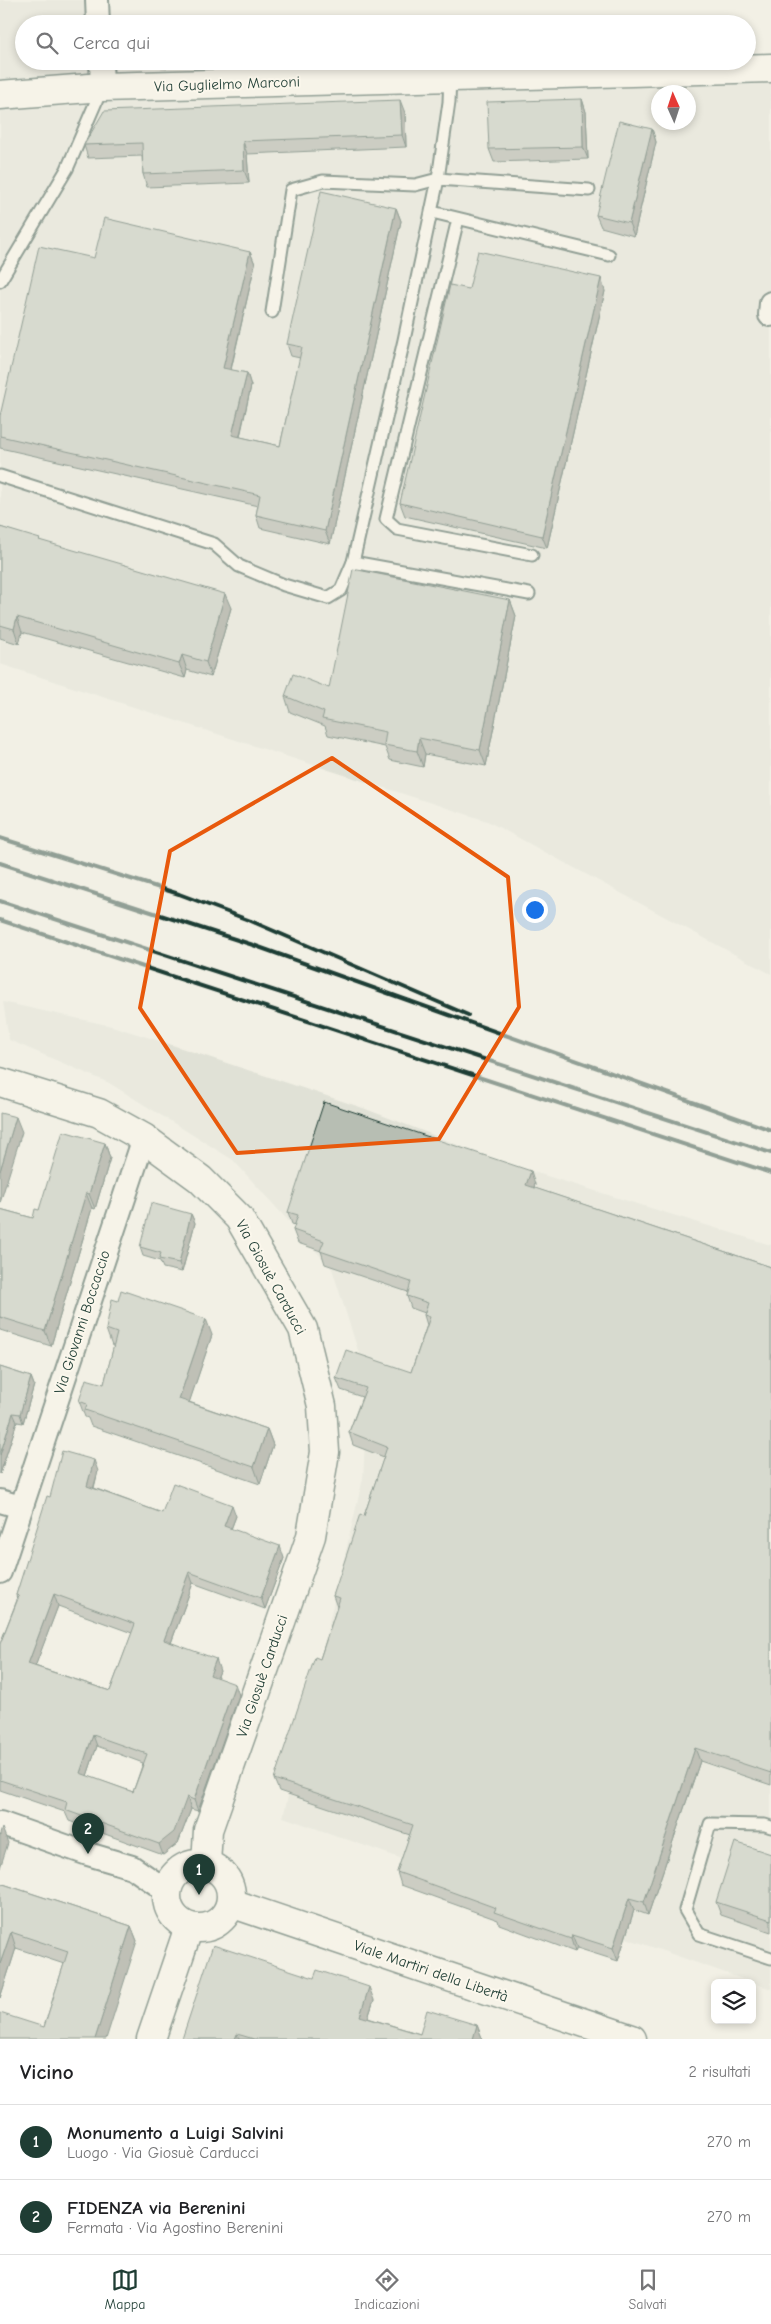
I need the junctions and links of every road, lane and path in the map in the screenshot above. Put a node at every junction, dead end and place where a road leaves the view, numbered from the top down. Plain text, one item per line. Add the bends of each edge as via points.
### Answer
1 (97, 0) edge
2 (98, 15) edge
3 (756, 68) edge
4 (771, 68) edge
5 (691, 70) edge
6 (101, 74) edge
7 (450, 76) junction
8 (0, 95) edge
9 (438, 179) junction
10 (589, 190) dead end
11 (432, 212) junction
12 (458, 219) junction
13 (609, 255) dead end
14 (0, 282) edge
15 (771, 303) edge
16 (272, 312) dead end
17 (770, 315) edge
18 (0, 476) edge
19 (532, 555) dead end
20 (353, 562) junction
21 (529, 594) dead end
22 (0, 1082) edge
23 (144, 1138) junction
24 (0, 1501) edge
25 (21, 1507) junction
26 (0, 1572) edge
27 (0, 1823) edge
28 (771, 1827) edge
29 (206, 1864) junction
30 (167, 1891) junction
31 (231, 1904) junction
32 (189, 1927) junction
33 (771, 1958) edge
34 (151, 2039) edge
35 (632, 2039) edge

1 - 2 street
3 - 4 street, Via Guglielmo Marconi
5 - 7 street, Via Guglielmo Marconi
6 - 7 street, Via Guglielmo Marconi
6 - 8 street, Via Guglielmo Marconi
6 - 14 lane via 67,169
7 - 9 lane
9 - 10 lane
9 - 11 lane
9 - 16 lane via 415,185 323,181 290,190
11 - 12 lane
11 - 20 lane
12 - 13 lane
12 - 19 lane via 386,519 397,529
15 - 17 street
18 - 20 lane via 214,544 239,566 284,585 328,598 341,590
20 - 21 lane
22 - 23 street, Via Giosuè Carducci via 99,1113
23 - 25 street, Via Giovanni Boccaccio
23 - 29 street, Via Giosuè Carducci via 200,1179 239,1218 303,1329 322,1406 325,1452 311,1536 208,1830
24 - 25 street
25 - 26 street, Via Giovanni Boccaccio
27 - 30 street via 132,1866
28 - 33 lane via 710,1824 685,1910 699,1934
29 - 30 street via 184,1867 169,1880
29 - 31 street via 216,1868 229,1883
30 - 32 street via 166,1900 174,1917
31 - 32 street via 215,1924
31 - 35 street, Viale Martiri della Libertà
32 - 34 street

